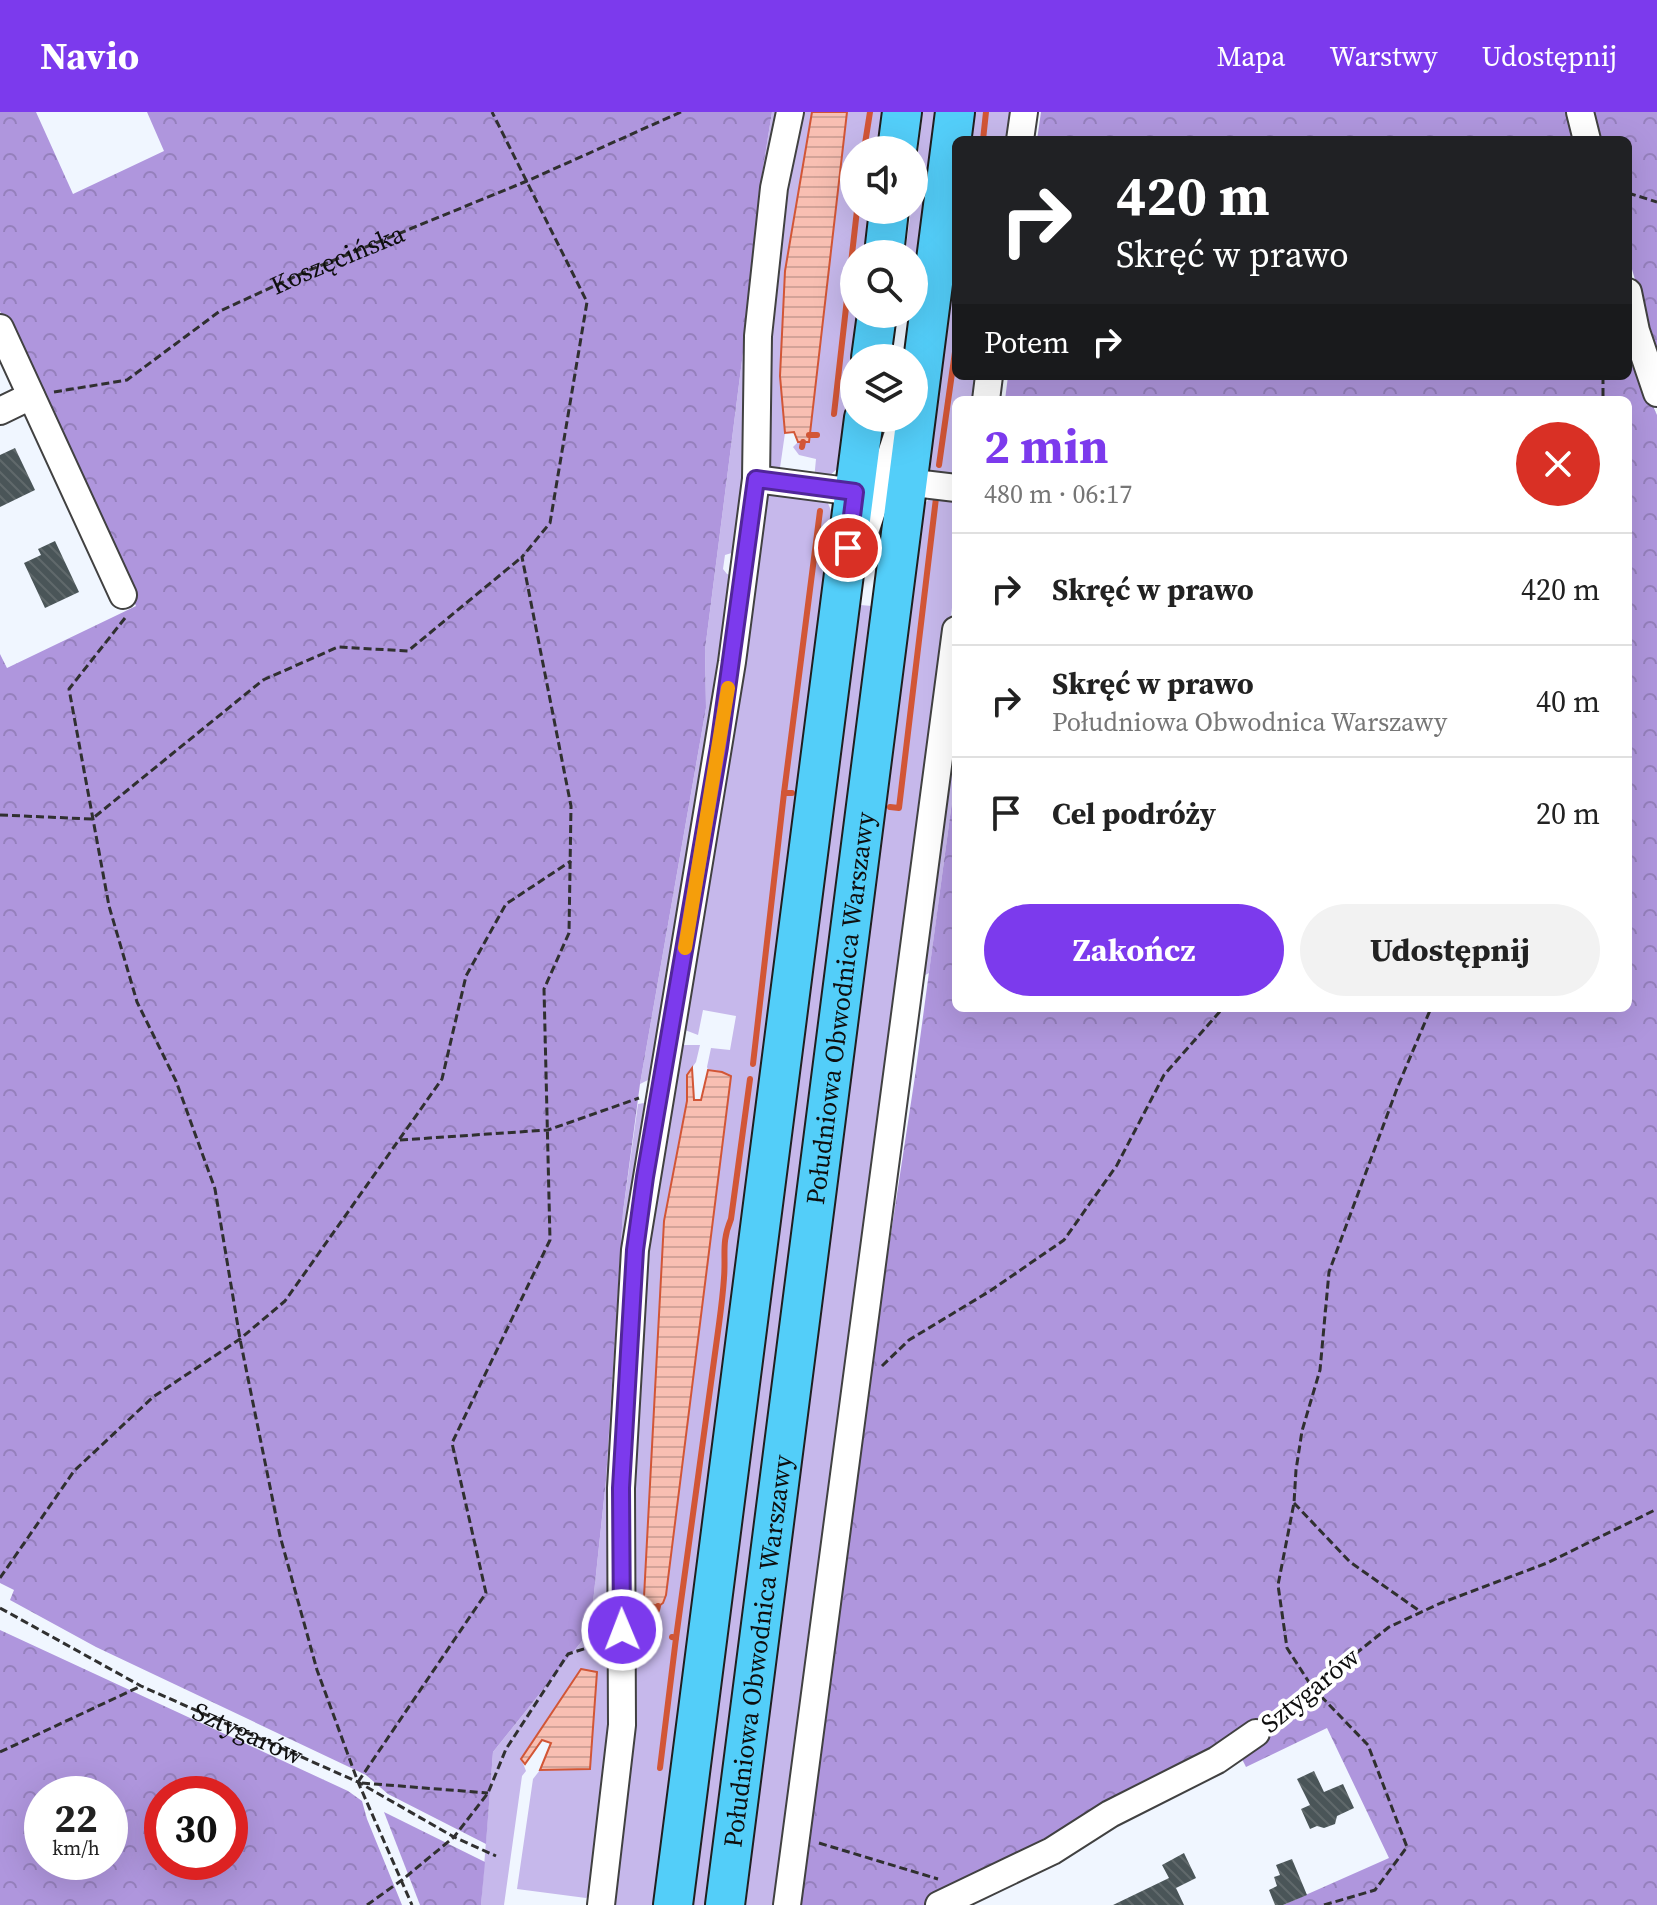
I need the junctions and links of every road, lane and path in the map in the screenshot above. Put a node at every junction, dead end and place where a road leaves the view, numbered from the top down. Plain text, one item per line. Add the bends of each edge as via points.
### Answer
1 (492, 112) edge
2 (681, 112) edge
3 (790, 112) edge
4 (902, 112) edge
5 (955, 112) edge
6 (1024, 112) edge
7 (1580, 112) edge
8 (899, 136) edge
9 (1021, 136) edge
10 (1586, 136) edge
11 (527, 181) junction
12 (1632, 194) edge
13 (1657, 202) edge
14 (1632, 312) edge
15 (0, 328) edge
16 (922, 344) edge
17 (1657, 393) edge
18 (31, 396) junction
19 (0, 411) edge
20 (868, 432) edge
21 (877, 432) edge
22 (898, 432) edge
23 (899, 432) edge
24 (756, 479) junction
25 (881, 486) junction
26 (952, 488) edge
27 (522, 557) junction
28 (123, 595) joint
29 (952, 660) edge
30 (0, 815) edge
31 (92, 819) junction
32 (571, 861) junction
33 (1219, 1012) edge
34 (1429, 1012) edge
35 (661, 1089) junction
36 (548, 1130) junction
37 (399, 1140) junction
38 (240, 1339) junction
39 (856, 1390) junction
40 (1294, 1503) junction
41 (1657, 1509) edge
42 (0, 1578) edge
43 (0, 1608) edge
44 (1421, 1612) junction
45 (623, 1636) junction
46 (141, 1686) junction
47 (1312, 1687) junction
48 (1256, 1733) joint
49 (0, 1752) edge
50 (358, 1782) junction
51 (488, 1793) junction
52 (796, 1836) junction
53 (454, 1837) junction
54 (496, 1856) dead end
55 (402, 1880) junction
56 (972, 1890) junction
57 (367, 1905) edge
58 (412, 1905) edge
59 (601, 1905) edge
60 (673, 1905) edge
61 (725, 1905) edge
62 (787, 1905) edge
63 (939, 1905) edge
64 (1324, 1905) edge

1 - 11 path
2 - 11 path, Koszęcińska
3 - 24 street via 774,188 758,336
4 - 8 highway
5 - 16 highway, Południowa Obwodnica Warszawy
6 - 9 street
7 - 10 street
11 - 18 path, Koszęcińska via 220,311 127,380
11 - 27 path via 587,302 550,523
12 - 13 path
14 - 17 street
15 - 18 street
18 - 19 street
18 - 28 street
20 - 25 highway, Południowa Obwodnica Warszawy
21 - 25 street
22 - 25 street
23 - 25 highway, Południowa Obwodnica Warszawy
24 - 25 street
24 - 35 street via 728,693
25 - 26 street
25 - 60 highway, Południowa Obwodnica Warszawy via 841,604
25 - 61 highway, Południowa Obwodnica Warszawy via 890,609
27 - 31 path via 408,651 338,647 263,680
27 - 32 path via 571,806
28 - 31 path via 130,612 69,689
29 - 39 street
30 - 31 path
31 - 38 path via 109,906 137,1002 176,1081 215,1189
32 - 36 path via 569,933 544,989
32 - 37 path via 506,904 466,976 442,1079
33 - 39 path via 1164,1075 1117,1165 1064,1240 909,1340
34 - 40 path via 1329,1272 1320,1370 1302,1431
35 - 36 path
35 - 45 street via 635,1250 621,1488
36 - 37 path
36 - 50 path via 550,1240 452,1443 486,1593
37 - 38 path via 285,1301
38 - 42 path via 153,1397 74,1471
38 - 50 path via 280,1536 317,1670
39 - 52 street
40 - 44 path via 1350,1562
40 - 47 path via 1278,1585 1287,1648
41 - 44 path, Sztygarów via 1547,1563
43 - 46 path, Sztygarów
44 - 47 path, Sztygarów via 1389,1627
45 - 51 path via 568,1654 506,1749
45 - 59 street via 622,1725
46 - 49 path
46 - 50 path, Sztygarów
47 - 48 path, Sztygarów
47 - 64 path via 1368,1745 1407,1847 1375,1890
48 - 56 street, Sztygarów via 1217,1760
50 - 51 path
50 - 53 path, Sztygarów
50 - 55 path
51 - 53 path
52 - 56 path
52 - 62 street
53 - 54 path, Sztygarów
53 - 55 path
55 - 57 path
55 - 58 path
56 - 63 street, Sztygarów

